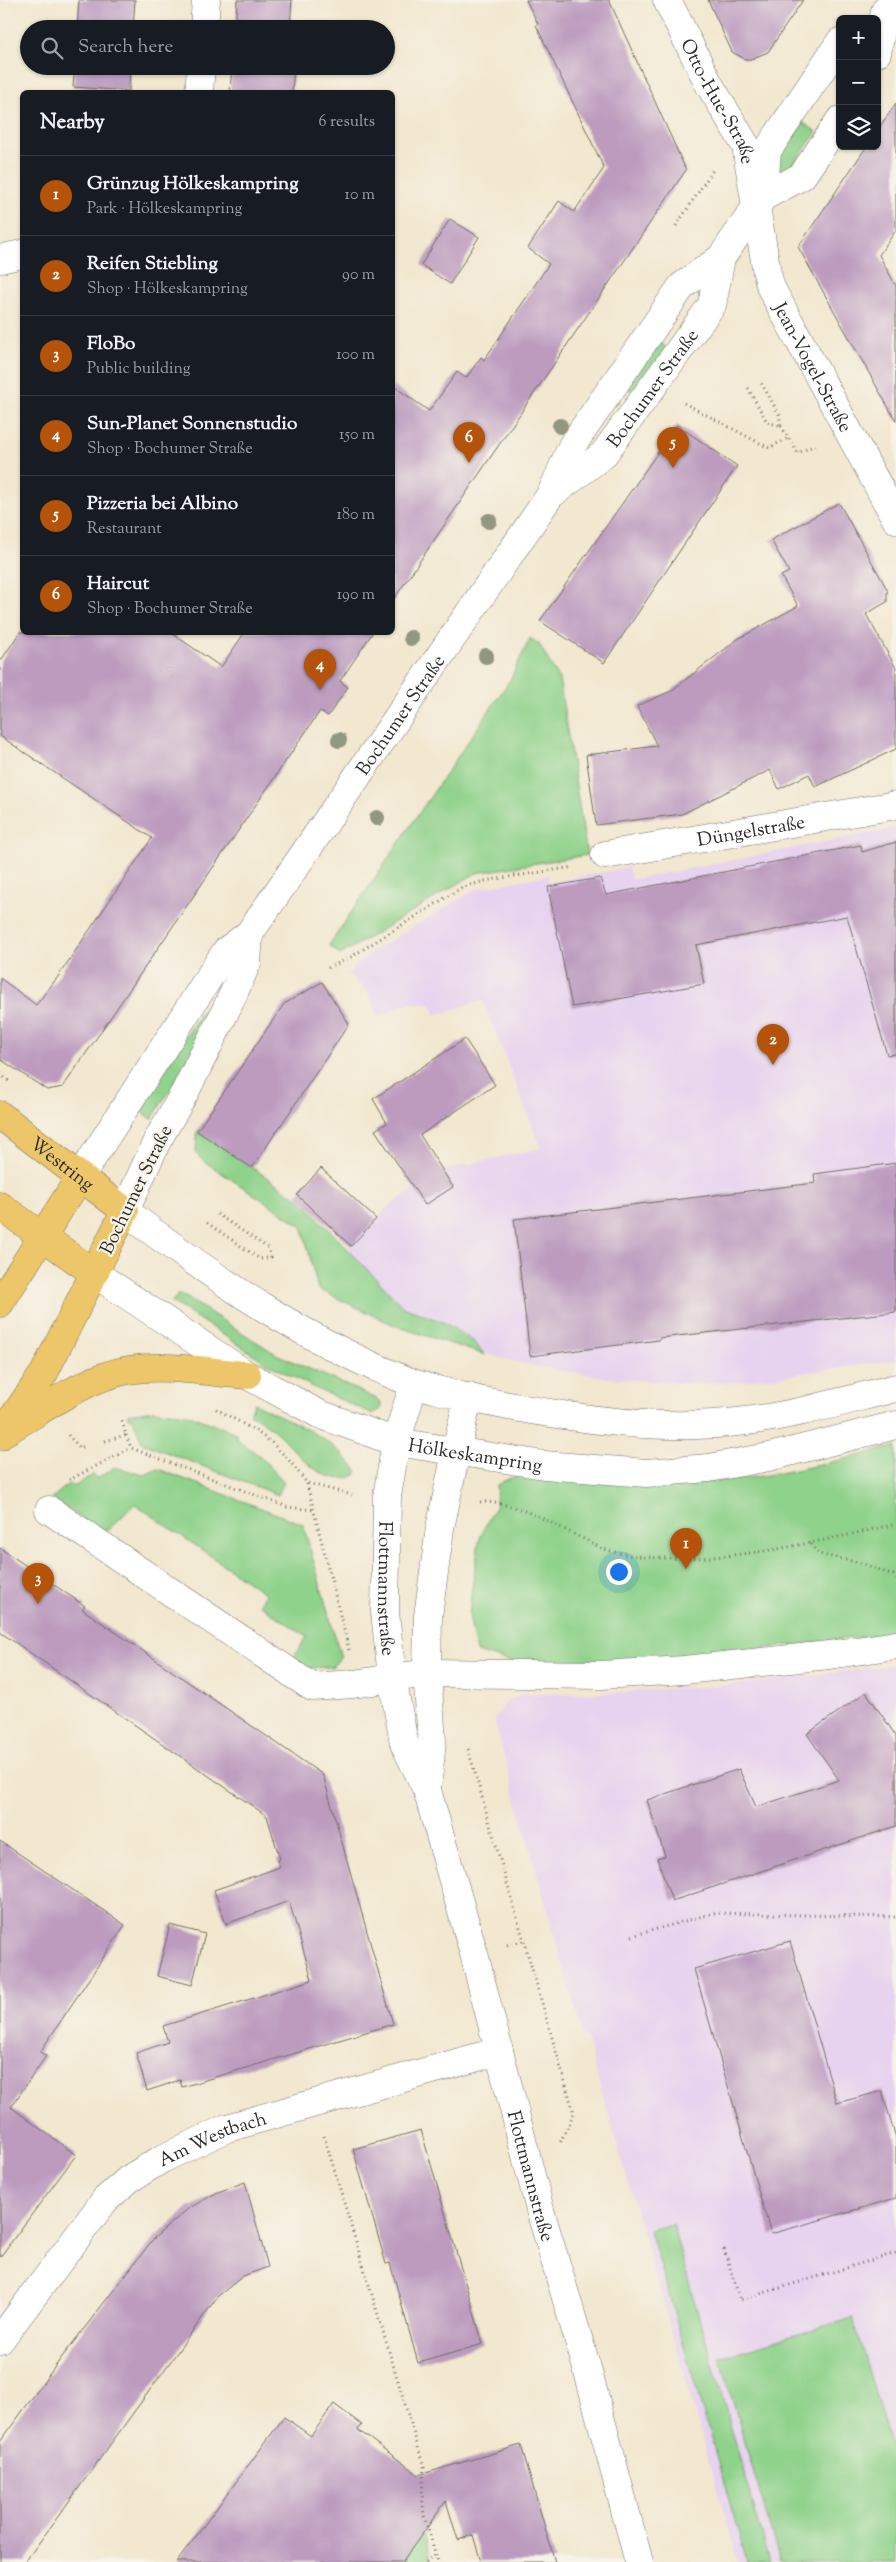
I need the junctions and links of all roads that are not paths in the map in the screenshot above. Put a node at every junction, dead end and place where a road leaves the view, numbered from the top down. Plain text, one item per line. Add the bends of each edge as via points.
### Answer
1 (206, 0) edge
2 (668, 0) edge
3 (883, 10) edge
4 (205, 20) edge
5 (881, 24) edge
6 (836, 48) edge
7 (200, 75) edge
8 (199, 90) edge
9 (836, 126) edge
10 (760, 202) junction
11 (20, 255) edge
12 (721, 258) junction
13 (0, 260) edge
14 (550, 494) junction
15 (896, 519) edge
16 (896, 805) edge
17 (605, 855) road end
18 (249, 934) junction
19 (0, 1115) edge
20 (80, 1177) junction
21 (0, 1206) edge
22 (125, 1211) junction
23 (42, 1236) junction
24 (94, 1273) junction
25 (0, 1303) edge
26 (247, 1374) junction
27 (414, 1384) junction
28 (896, 1388) edge
29 (468, 1397) junction
30 (896, 1424) edge
31 (1, 1434) edge
32 (396, 1442) junction
33 (455, 1452) junction
34 (49, 1510) dead end
35 (896, 1645) edge
36 (426, 1673) junction
37 (392, 1677) junction
38 (426, 1790) junction
39 (499, 2051) junction
40 (0, 2340) edge
41 (639, 2562) edge

1 - 4 street
2 - 10 street, Otto-Hue-Straße via 709,84 746,146
3 - 5 street
6 - 10 street, Bochumer Straße via 767,151
7 - 8 street
9 - 10 street, Bochumer Straße via 802,176
10 - 12 street, Bochumer Straße
10 - 15 street, Jean-Vogel-Straße via 771,288
11 - 13 street
12 - 14 street, Bochumer Straße via 682,286 573,444
12 - 14 street, Bochumer Straße via 712,305 603,455
14 - 18 street, Bochumer Straße
16 - 17 street, Düngelstraße
18 - 20 street, Bochumer Straße via 226,951
18 - 22 street, Bochumer Straße via 247,963
19 - 20 main road, Westring
20 - 22 main road, Westring
20 - 23 main road, Bochumer Straße
21 - 23 main road
22 - 24 main road, Bochumer Straße
22 - 27 street via 258,1306 328,1346
23 - 24 main road
23 - 25 main road, Bochumer Straße
24 - 26 street, Hölkeskampring
24 - 31 main road, Bochumer Straße via 44,1373
26 - 31 main road via 180,1368 117,1373 90,1384
26 - 32 street, Hölkeskampring via 319,1414
27 - 29 street
27 - 32 street, Flottmannstraße
28 - 29 street via 795,1414 694,1426 590,1420
29 - 33 street, Flottmannstraße
30 - 33 street, Hölkeskampring via 769,1457 708,1468 646,1473 544,1465
32 - 33 street, Hölkeskampring
32 - 37 street, Flottmannstraße via 387,1498 386,1612
33 - 36 street, Flottmannstraße via 440,1528
34 - 37 street via 312,1687
35 - 36 street via 745,1665 601,1675
36 - 37 street
36 - 38 street, Flottmannstraße via 432,1741
37 - 38 street, Flottmannstraße via 404,1743
38 - 39 street, Flottmannstraße
39 - 40 street, Am Westbach via 228,2128 192,2143 129,2179 105,2200 79,2232
39 - 41 street, Flottmannstraße via 535,2193 587,2368

